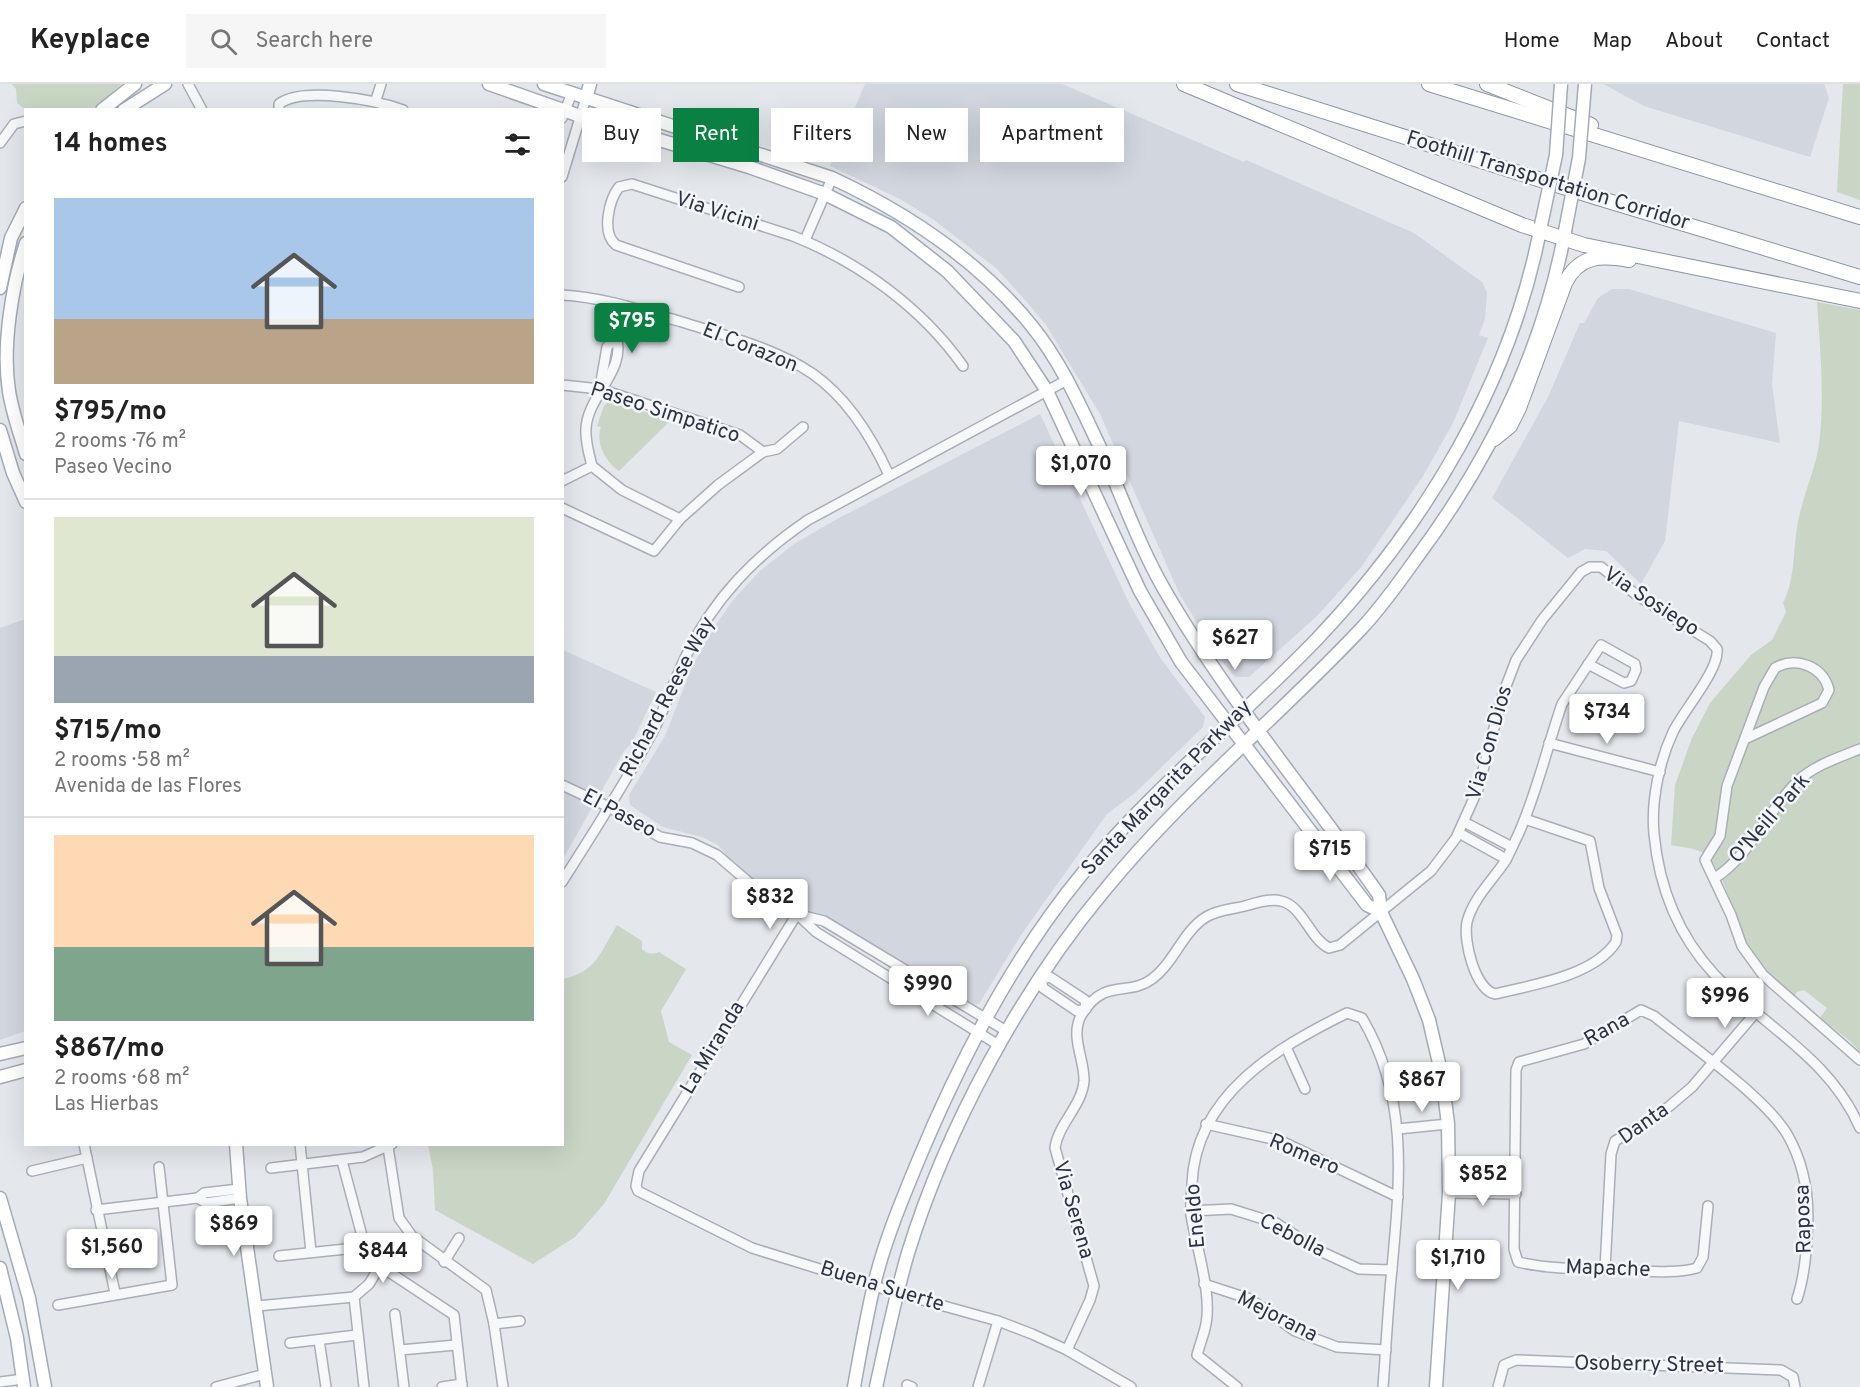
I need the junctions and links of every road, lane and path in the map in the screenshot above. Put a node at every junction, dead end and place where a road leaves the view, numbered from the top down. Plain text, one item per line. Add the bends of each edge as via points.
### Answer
1 (135, 84) edge
2 (165, 84) edge
3 (188, 84) edge
4 (381, 84) edge
5 (489, 84) edge
6 (544, 84) edge
7 (590, 84) edge
8 (1184, 84) edge
9 (1237, 84) edge
10 (1429, 84) edge
11 (1487, 84) edge
12 (1561, 84) edge
13 (1585, 84) edge
14 (573, 89) edge
15 (586, 98) junction
16 (376, 100) junction
17 (279, 107) edge
18 (105, 108) edge
19 (127, 108) edge
20 (201, 108) edge
21 (398, 108) edge
22 (549, 108) edge
23 (564, 114) edge
24 (580, 116) junction
25 (24, 122) edge
26 (0, 143) edge
27 (564, 170) edge
28 (1718, 172) junction
29 (832, 178) junction
30 (825, 194) junction
31 (24, 212) edge
32 (1860, 217) edge
33 (1541, 228) junction
34 (1564, 234) junction
35 (805, 240) junction
36 (24, 249) edge
37 (1657, 261) junction
38 (1, 270) edge
39 (15, 274) junction
40 (1860, 277) edge
41 (739, 287) dead end
42 (0, 288) edge
43 (564, 295) edge
44 (1860, 301) edge
45 (626, 306) junction
46 (963, 366) dead end
47 (1067, 380) junction
48 (564, 385) edge
49 (600, 389) junction
50 (1047, 391) junction
51 (803, 427) dead end
52 (0, 430) edge
53 (1494, 439) junction
54 (24, 446) edge
55 (764, 452) junction
56 (592, 465) junction
57 (889, 475) junction
58 (564, 480) edge
59 (24, 498) edge
60 (564, 509) edge
61 (680, 519) junction
62 (1590, 567) joint
63 (1588, 664) junction
64 (1245, 708) junction
65 (1228, 725) junction
66 (1259, 729) junction
67 (1745, 739) junction
68 (1549, 743) junction
69 (1243, 744) junction
70 (1860, 749) edge
71 (1660, 772) junction
72 (564, 786) edge
73 (609, 807) junction
74 (1525, 819) junction
75 (1464, 822) junction
76 (1459, 833) junction
77 (1512, 847) junction
78 (1506, 859) junction
79 (1715, 878) junction
80 (564, 879) edge
81 (1381, 912) junction
82 (797, 914) junction
83 (1041, 979) junction
84 (1086, 1009) junction
85 (1757, 1011) junction
86 (986, 1020) junction
87 (979, 1032) junction
88 (1008, 1032) junction
89 (1000, 1046) junction
90 (1286, 1047) junction
91 (24, 1048) edge
92 (0, 1054) edge
93 (1860, 1060) edge
94 (1713, 1065) junction
95 (24, 1071) edge
96 (0, 1077) edge
97 (1305, 1089) dead end
98 (1206, 1124) junction
99 (1448, 1124) junction
100 (1860, 1128) edge
101 (1398, 1129) junction
102 (84, 1146) edge
103 (236, 1146) edge
104 (300, 1146) edge
105 (390, 1146) edge
106 (87, 1158) junction
107 (342, 1161) junction
108 (303, 1165) junction
109 (159, 1167) dead end
110 (271, 1168) dead end
111 (32, 1171) dead end
112 (636, 1186) joint
113 (240, 1193) junction
114 (1449, 1193) junction
115 (1516, 1194) junction
116 (1398, 1197) junction
117 (0, 1198) edge
118 (163, 1203) junction
119 (1708, 1206) dead end
120 (96, 1210) junction
121 (1191, 1211) junction
122 (459, 1238) dead end
123 (365, 1247) junction
124 (311, 1252) junction
125 (279, 1256) dead end
126 (444, 1262) junction
127 (380, 1266) junction
128 (0, 1268) edge
129 (1605, 1269) junction
130 (1392, 1270) junction
131 (874, 1284) junction
132 (1204, 1284) junction
133 (115, 1293) junction
134 (897, 1293) junction
135 (354, 1297) junction
136 (1797, 1299) dead end
137 (58, 1305) dead end
138 (257, 1306) junction
139 (395, 1314) dead end
140 (520, 1321) dead end
141 (998, 1321) junction
142 (494, 1324) junction
143 (357, 1335) junction
144 (319, 1340) junction
145 (290, 1343) dead end
146 (456, 1345) junction
147 (400, 1350) junction
148 (1067, 1350) junction
149 (1386, 1350) junction
150 (265, 1374) junction
151 (0, 1382) edge
152 (23, 1383) edge
153 (462, 1386) edge
154 (45, 1387) edge
155 (216, 1387) edge
156 (267, 1387) edge
157 (326, 1387) edge
158 (364, 1387) edge
159 (404, 1387) edge
160 (442, 1387) edge
161 (503, 1387) edge
162 (854, 1387) edge
163 (876, 1387) edge
164 (978, 1387) edge
165 (1131, 1387) edge
166 (1237, 1387) edge
167 (1383, 1387) edge
168 (1436, 1387) edge
169 (1498, 1387) edge
170 (1795, 1387) edge

1 - 18 main road
2 - 19 main road
3 - 20 street
4 - 16 street
5 - 22 main road
6 - 14 main road
7 - 15 main road
8 - 33 highway
9 - 40 highway, Foothill Transportation Corridor
10 - 28 highway
11 - 28 highway via 1577,120 1711,164
12 - 33 main road, Santa Margarita Parkway, bridge via 1556,155
13 - 34 main road, Santa Margarita Parkway, bridge via 1579,158
14 - 15 main road
14 - 23 street
15 - 24 street
15 - 29 main road
16 - 17 street via 294,96
16 - 21 street
23 - 24 main road
24 - 27 street
24 - 30 main road via 749,166
25 - 26 street via 14,124
28 - 32 highway
29 - 30 street
29 - 47 main road via 903,214 960,255 1002,292 1032,326
30 - 35 street
30 - 50 main road via 891,227 947,271 1014,341
31 - 38 main road
33 - 34 highway
33 - 64 main road, Santa Margarita Parkway via 1528,285 1450,468 1369,582
34 - 37 highway
34 - 53 main road, Santa Margarita Parkway via 1526,366
35 - 41 street, Via Vicini via 632,184 619,187 614,194 607,232 610,241
35 - 46 street, Via Vicini via 890,291 934,331
36 - 39 main road
37 - 44 highway
37 - 53 highway via 1586,259 1574,267 1520,408 1510,426
38 - 39 street
38 - 42 main road
39 - 54 main road via 8,348 9,390
43 - 45 street, El Corazon
45 - 49 street via 616,337 607,346
45 - 57 street, El Corazon via 732,338 785,358 814,375 836,395 875,444
47 - 50 street, Richard Reese Way
47 - 64 main road via 1163,588 1202,651
48 - 49 street, Paseo Simpatico
49 - 55 street, Paseo Simpatico via 740,435
49 - 56 street via 586,428
50 - 57 street, Richard Reese Way
50 - 65 main road via 1140,591 1181,662
51 - 55 street via 777,449
52 - 59 main road
53 - 66 main road, Santa Margarita Parkway via 1445,521 1362,629
55 - 61 street
56 - 58 street
56 - 61 street via 622,490
57 - 73 street, Richard Reese Way via 807,520 745,569 703,625 651,735
60 - 61 street via 654,551
62 - 71 street, Via Sosiego via 1601,567 1638,596 1710,641 1718,652 1715,664 1673,733
62 - 75 street, Via Con Dios via 1575,579 1542,620 1516,660 1503,694 1479,789
63 - 63 street via 1624,683 1631,681 1636,670 1635,664 1600,645
63 - 68 street via 1562,704
64 - 65 main road, Santa Margarita Parkway
64 - 66 main road
65 - 69 main road
65 - 86 main road, Santa Margarita Parkway via 1150,799 1084,872 1044,924
66 - 69 main road, Santa Margarita Parkway
66 - 81 main road via 1379,895
67 - 67 street via 1822,703 1829,690 1820,673 1793,662 1775,668
67 - 79 street, O'Neill Park via 1727,786 1720,836 1705,860
68 - 71 street
68 - 74 street
69 - 81 main road via 1367,905
69 - 83 main road, Santa Margarita Parkway via 1106,888
70 - 79 street, O'Neill Park via 1800,779 1735,861
71 - 85 street via 1654,831 1670,906 1700,958
72 - 73 street, El Paseo
73 - 80 street, Richard Reese Way
73 - 82 street, El Paseo via 660,837 705,848 760,892
74 - 77 street
74 - 78 street via 1590,842 1599,888 1617,935 1612,948 1566,976 1495,994 1487,992 1468,949 1467,924 1470,911
75 - 76 street, Via Con Dios
75 - 77 street
76 - 78 street
76 - 81 street, Via Con Dios via 1431,871
77 - 78 street
79 - 93 street, O'Neill Park via 1742,946 1763,975
81 - 84 street via 1340,945 1329,948 1282,901 1213,913 1197,924 1152,979 1108,990
81 - 99 main road via 1429,1020
82 - 86 street, El Paseo via 824,921
82 - 87 street, El Paseo via 816,932
82 - 112 street, La Miranda via 644,1162
83 - 84 street via 1043,988 1077,1011
83 - 88 main road, Santa Margarita Parkway
84 - 148 street, Via Serena via 1078,1027 1083,1088 1060,1130 1055,1148 1094,1280 1090,1300
85 - 94 street, Danta
85 - 100 street via 1827,1073
86 - 87 main road, Santa Margarita Parkway
86 - 88 street, El Paseo
87 - 89 street, El Paseo
87 - 131 main road, Santa Margarita Parkway via 946,1094 887,1241
88 - 89 main road, Santa Margarita Parkway
89 - 134 main road, Santa Margarita Parkway via 950,1143
90 - 97 street
90 - 98 street, Eneldo via 1226,1094
90 - 101 street, Eneldo via 1340,1017 1355,1014 1362,1018 1385,1065
91 - 92 main road
94 - 115 street, Rana via 1654,1016 1641,1010 1584,1044 1519,1062
94 - 129 street, Danta via 1659,1115 1615,1141
94 - 136 street, Raposa via 1772,1116 1797,1156 1808,1221 1805,1276
95 - 96 main road
98 - 116 street, Romero via 1281,1141
98 - 121 street, Eneldo via 1193,1160
99 - 101 street
99 - 114 main road
101 - 116 street
102 - 106 street
103 - 113 main road
104 - 108 street
105 - 107 street
105 - 126 street via 399,1218 412,1236
106 - 111 street
106 - 120 street
107 - 108 street
107 - 123 street
108 - 110 street
108 - 124 street
109 - 118 street
112 - 131 street, Buena Suerte via 645,1197 752,1248
113 - 118 street via 206,1203 198,1198
113 - 138 main road
114 - 115 street
114 - 168 main road
115 - 129 street, Mapache via 1514,1249 1518,1262
116 - 130 street
117 - 154 main road via 29,1298
118 - 120 street
118 - 133 street via 172,1285
119 - 129 street, Mapache via 1703,1257 1697,1269
120 - 133 street
121 - 130 street, Cebolla via 1231,1209 1276,1223 1320,1251 1359,1269
121 - 132 street, Eneldo
122 - 126 street
123 - 124 street
123 - 127 street
124 - 125 street
126 - 142 street via 486,1290
127 - 135 street via 369,1284
127 - 146 street via 454,1314
128 - 152 main road
130 - 149 street
131 - 134 street, Buena Suerte
131 - 162 main road, Santa Margarita Parkway
132 - 149 street, Mejorana via 1250,1299 1295,1331 1337,1347
132 - 166 street, Eneldo via 1207,1322 1197,1355
133 - 137 street
134 - 141 street, Buena Suerte
134 - 163 main road, Santa Margarita Parkway
135 - 138 street
135 - 143 street
138 - 150 main road
139 - 147 street
140 - 142 street
141 - 148 street, Buena Suerte
141 - 164 street
142 - 161 street
143 - 144 street
143 - 158 street
144 - 145 street
144 - 157 street
146 - 147 street
146 - 153 street
147 - 159 street
148 - 165 street, Buena Suerte
149 - 167 street
150 - 155 street
150 - 156 main road
151 - 152 street
153 - 160 street
169 - 170 street, Osoberry Street via 1503,1365 1516,1360 1781,1370 1793,1377

